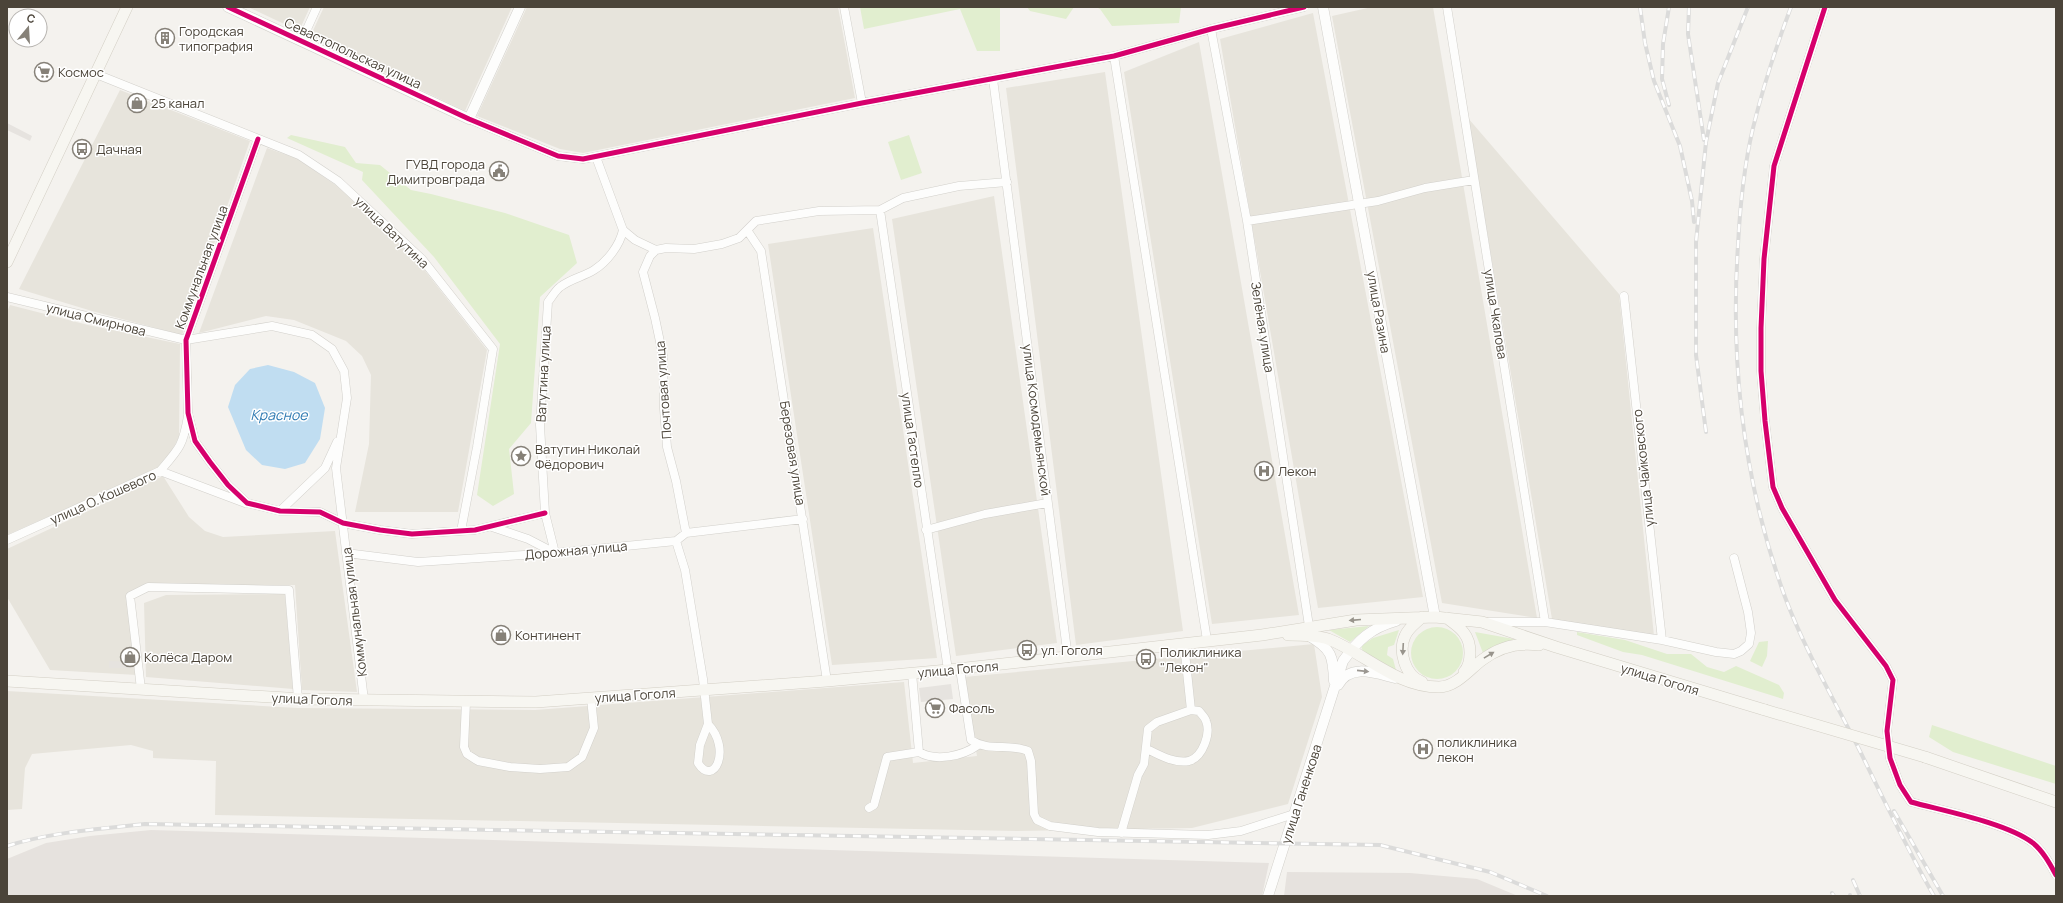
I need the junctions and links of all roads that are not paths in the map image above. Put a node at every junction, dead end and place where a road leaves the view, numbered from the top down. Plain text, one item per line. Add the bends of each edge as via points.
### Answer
1 (127, 7) edge
2 (228, 7) edge
3 (317, 7) edge
4 (520, 7) edge
5 (844, 7) edge
6 (1304, 7) edge
7 (1323, 7) edge
8 (1447, 7) edge
9 (1825, 7) edge
10 (1211, 29) junction
11 (302, 40) junction
12 (1114, 56) junction
13 (96, 74) junction
14 (993, 79) junction
15 (862, 103) junction
16 (469, 120) junction
17 (258, 139) junction
18 (596, 157) junction
19 (1474, 180) junction
20 (1007, 182) junction
21 (1359, 204) junction
22 (880, 210) junction
23 (1246, 221) junction
24 (623, 230) junction
25 (747, 230) junction
26 (656, 250) junction
27 (7, 262) edge
28 (1624, 296) dead end
29 (7, 297) edge
30 (186, 340) junction
31 (188, 413) junction
32 (340, 433) junction
33 (160, 471) junction
34 (247, 503) junction
35 (1047, 503) junction
36 (280, 511) junction
37 (545, 513) junction
38 (803, 520) junction
39 (343, 523) junction
40 (492, 527) junction
41 (926, 530) junction
42 (461, 531) junction
43 (686, 533) junction
44 (7, 540) edge
45 (676, 541) junction
46 (346, 553) junction
47 (555, 553) junction
48 (1734, 558) dead end
49 (1422, 617) junction
50 (1435, 617) junction
51 (1406, 618) junction
52 (1447, 618) junction
53 (1482, 622) junction
54 (1545, 622) junction
55 (1308, 631) junction
56 (1207, 640) junction
57 (1662, 640) junction
58 (1184, 643) junction
59 (1556, 647) junction
60 (1351, 651) junction
61 (1068, 658) junction
62 (960, 669) junction
63 (948, 670) junction
64 (912, 673) junction
65 (1458, 679) junction
66 (7, 681) edge
67 (827, 681) junction
68 (1416, 684) junction
69 (1438, 687) junction
70 (141, 689) junction
71 (704, 690) junction
72 (1334, 692) junction
73 (591, 698) junction
74 (298, 699) junction
75 (364, 700) junction
76 (466, 702) junction
77 (1191, 710) junction
78 (708, 724) junction
79 (978, 745) junction
80 (1147, 749) junction
81 (919, 752) junction
82 (2056, 802) edge
83 (869, 808) dead end
84 (1294, 814) junction
85 (1120, 833) junction
86 (2056, 875) edge
87 (1268, 896) edge

1 - 13 main road
2 - 11 street, Севастопольская улица
3 - 11 street
4 - 16 street
5 - 15 street
6 - 10 street
7 - 21 street, улица Разина
8 - 19 street, улица Чкалова
9 - 86 street via 1774,166 1764,259 1761,370 1773,487 1782,508 1835,600 1893,680 1887,731 1890,758 1900,785 1911,802 2015,831 2034,843 2047,858
10 - 12 street
10 - 23 street, Зелёная улица
11 - 16 street, Севастопольская улица
12 - 14 street
12 - 56 street
13 - 17 street, улица Ватутина
13 - 27 main road
14 - 15 street
14 - 20 street, улица Космодемьянской
15 - 18 street
16 - 18 street via 558,156 583,159
17 - 30 street, Коммунальная улица
17 - 42 street, улица Ватутина via 299,155 338,180 422,258 493,349
18 - 24 street
19 - 21 street
19 - 54 street, улица Чкалова
20 - 22 street via 952,187 902,198
20 - 35 street, улица Космодемьянской
21 - 23 street
21 - 50 street, улица Разина
22 - 25 street via 818,211 756,221
22 - 41 street, улица Гастелло
23 - 55 street, Зелёная улица
24 - 26 street via 635,240
24 - 37 street, Ватутина улица via 622,237 608,258 594,270 576,276 558,288 548,302 540,426
25 - 26 street via 738,238 722,244 694,249
25 - 38 street, Березовая улица via 761,251
26 - 43 street, Почтовая улица via 650,256 643,272 663,356 667,447
28 - 57 street, улица Чайковского
29 - 30 street, улица Смирнова
30 - 31 street, Коммунальная улица
30 - 32 street, Коммунальная улица via 272,326 312,335 332,349 344,371 347,398
31 - 33 street, улица О. Кошевого via 184,440
31 - 34 street, Коммунальная улица via 195,441 228,485
32 - 36 street via 325,468
32 - 39 street, Коммунальная улица via 336,468
33 - 34 street
33 - 44 street, улица О. Кошевого
34 - 36 street, Коммунальная улица
35 - 41 street via 985,514
35 - 61 street, улица Космодемьянской
36 - 39 street, Коммунальная улица via 320,512
37 - 40 street
37 - 47 street, Ватутина улица
38 - 43 street
38 - 67 street, Березовая улица
39 - 42 street via 412,534
39 - 46 street, Коммунальная улица
40 - 42 street
40 - 47 street via 528,539
41 - 63 street, улица Гастелло
43 - 45 street
45 - 47 street, Дорожная улица
45 - 71 street via 685,570
46 - 47 street, Дорожная улица via 418,562
46 - 75 street, Коммунальная улица
48 - 57 street via 1748,612 1751,633 1749,644 1734,654
49 - 50 main road
49 - 51 main road
49 -> 69 main road via 1405,636 1403,660 1418,680
50 - 52 main road
51 -> 55 main road via 1356,620
51 - 60 street via 1374,629 1362,637
52 - 53 main road
52 - 65 main road via 1465,633 1470,646 1466,670
53 - 54 street
53 - 59 main road
54 - 57 street
55 - 56 main road, улица Гоголя
55 - 60 main road
55 - 72 street via 1327,649 1333,659
56 - 58 main road, улица Гоголя
58 - 61 main road, улица Гоголя
58 - 77 street
65 -> 59 main road via 1500,649 1518,644
59 - 82 main road, улица Гоголя, bridge via 1924,757
60 - 68 main road via 1391,674
60 - 72 street via 1343,661
61 - 62 main road, улица Гоголя
62 - 63 main road, улица Гоголя
62 - 79 street via 971,740
63 - 64 main road, улица Гоголя
64 - 67 main road, улица Гоголя
64 - 81 street
65 - 69 main road
66 - 70 main road, улица Гоголя
67 - 71 main road, улица Гоголя
68 - 69 main road
72 -> 68 street via 1341,678 1358,670
70 - 74 main road, улица Гоголя
70 - 74 street via 130,596 148,587 289,590
71 - 73 main road, улица Гоголя
71 - 78 street
72 - 84 street, улица Ганенкова
73 - 76 main road, улица Гоголя via 536,702
73 - 76 street via 594,728 582,757 568,767 540,769 478,761 467,754 464,748
74 - 75 main road, улица Гоголя
75 - 76 main road, улица Гоголя
77 - 80 street via 1157,722 1148,729
77 - 80 street via 1199,710 1206,721 1206,739 1201,752 1190,761 1171,760
78 - 78 street via 700,745 698,763 701,769 706,771 718,765 720,756 719,742
79 - 81 street via 969,751 938,757 926,756
79 - 85 street via 1021,748 1028,751 1031,761 1034,814 1037,820 1050,826
80 - 85 street
81 - 83 street via 887,757 874,805
84 - 85 street via 1241,831 1208,835
84 - 87 street, улица Ганенкова

